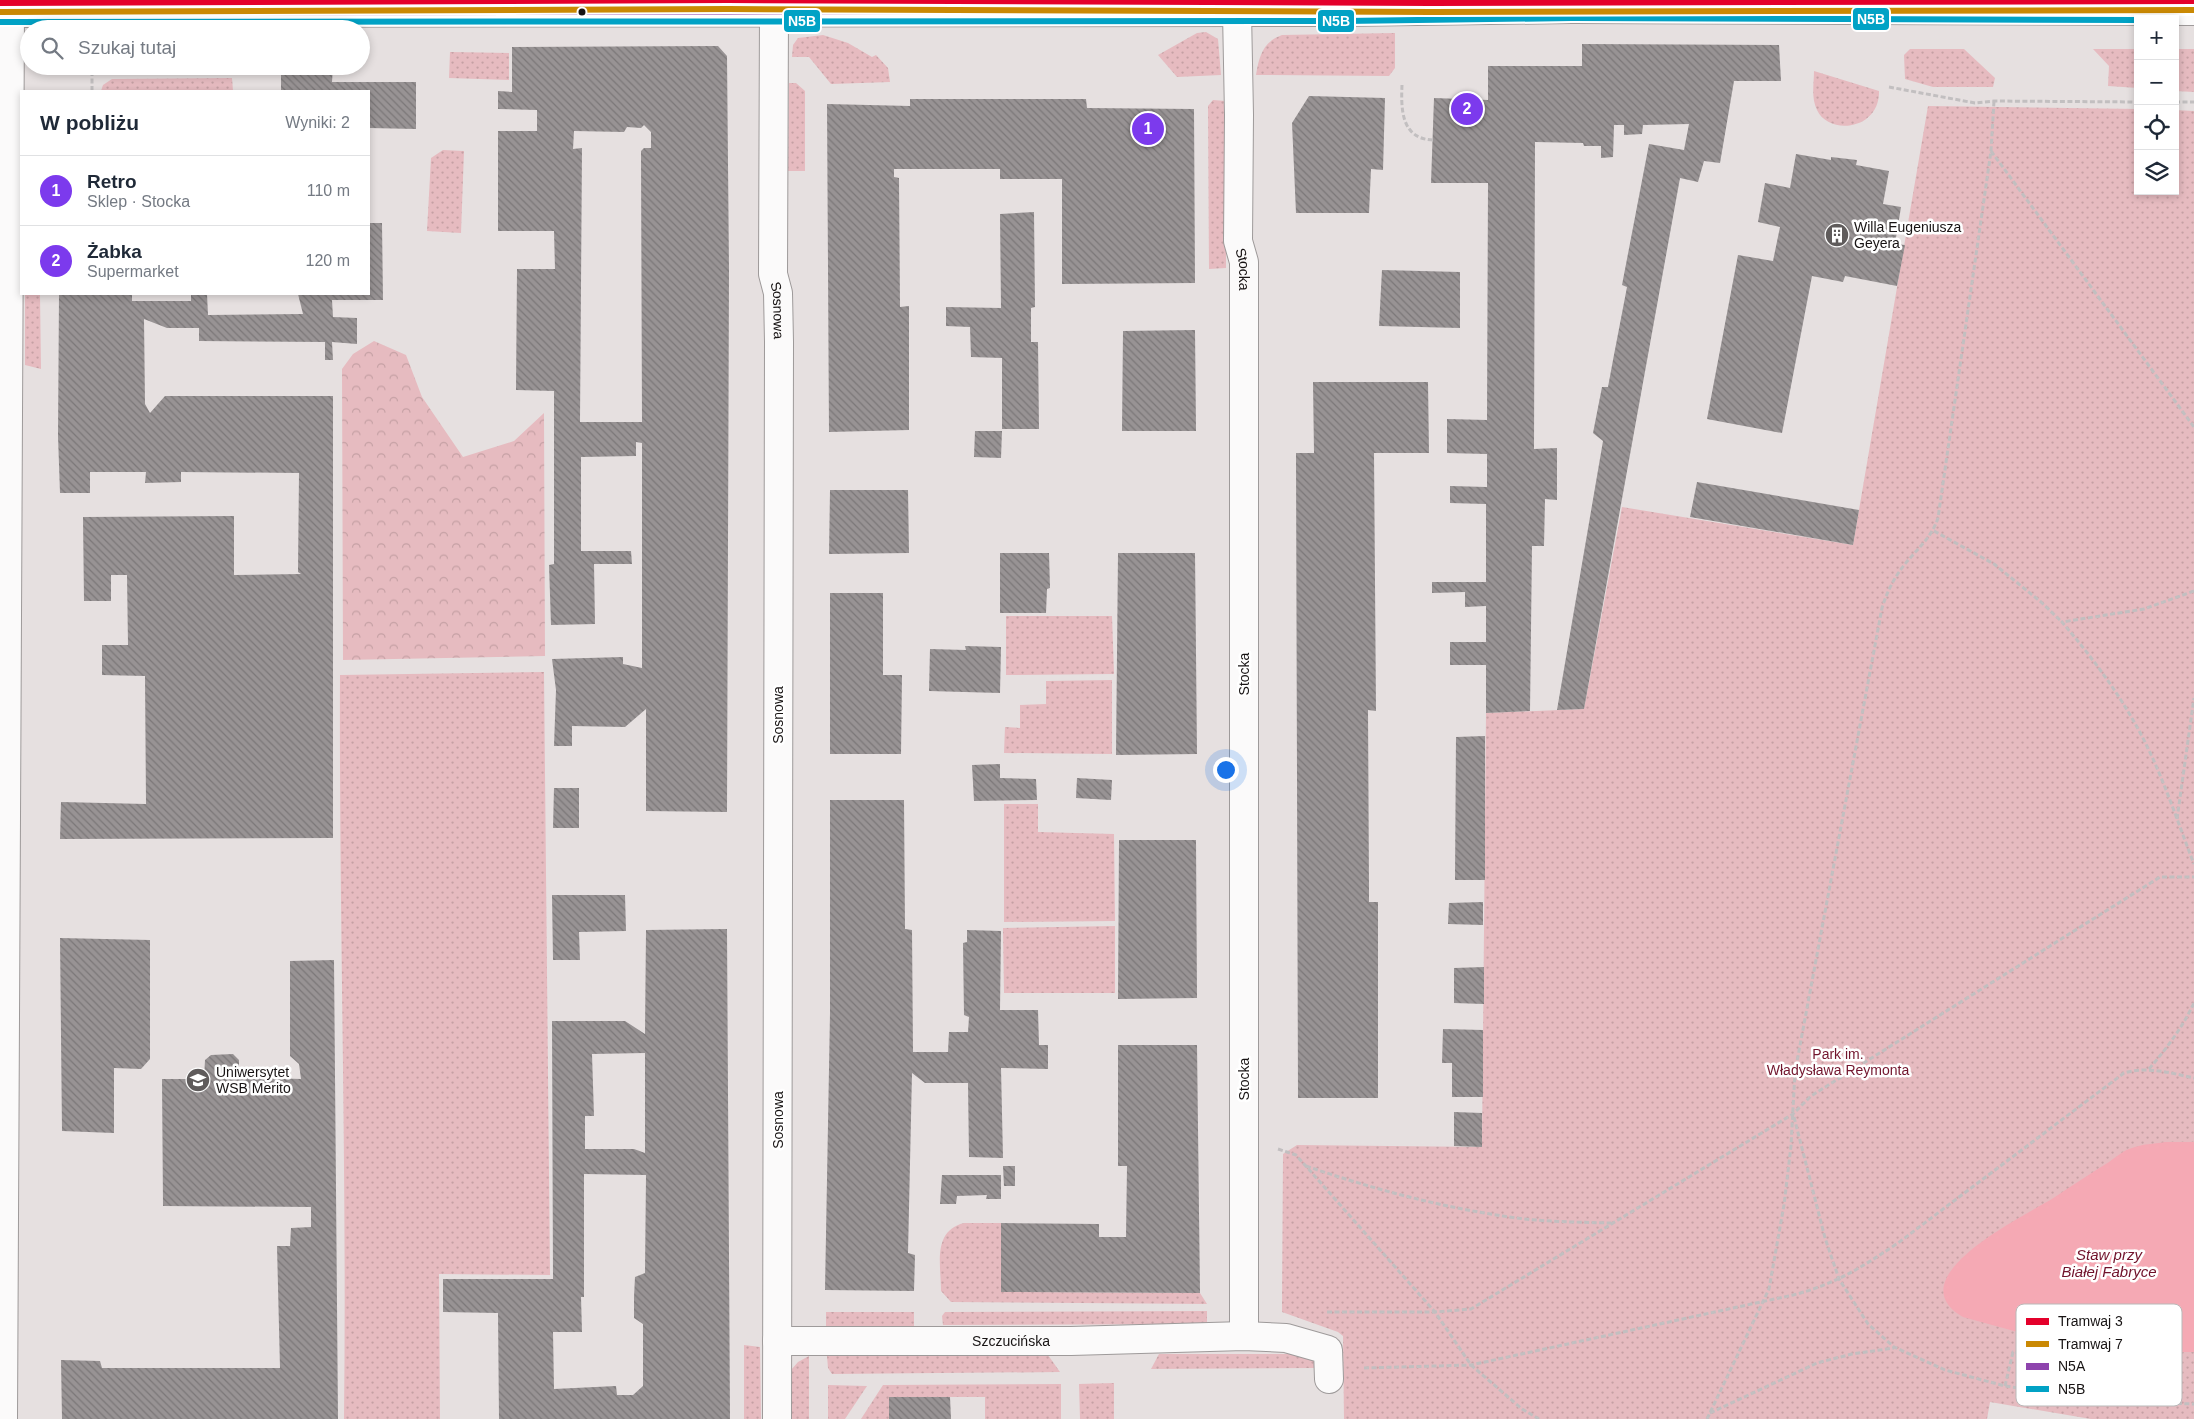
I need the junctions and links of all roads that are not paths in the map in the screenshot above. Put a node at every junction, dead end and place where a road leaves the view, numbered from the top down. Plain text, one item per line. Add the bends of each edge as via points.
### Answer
1 (470, 6) edge
2 (1345, 6) edge
3 (2194, 11) edge
4 (774, 12) junction
5 (1238, 12) junction
6 (5, 13) edge
7 (1244, 1336) junction
8 (777, 1341) junction
9 (1329, 1376) road end
10 (3, 1419) edge
11 (777, 1419) edge

1 - 4 street
1 - 6 street
2 - 3 street
2 - 5 street
4 - 5 street
4 - 8 street, Sosnowa via 773,274 778,292 779,342
5 - 7 street, Stocka via 1238,241 1244,262
6 - 10 street
7 - 8 street, Szczucińska
7 - 9 street, Szczucińska via 1286,1338 1328,1350
8 - 11 street, Sosnowa

